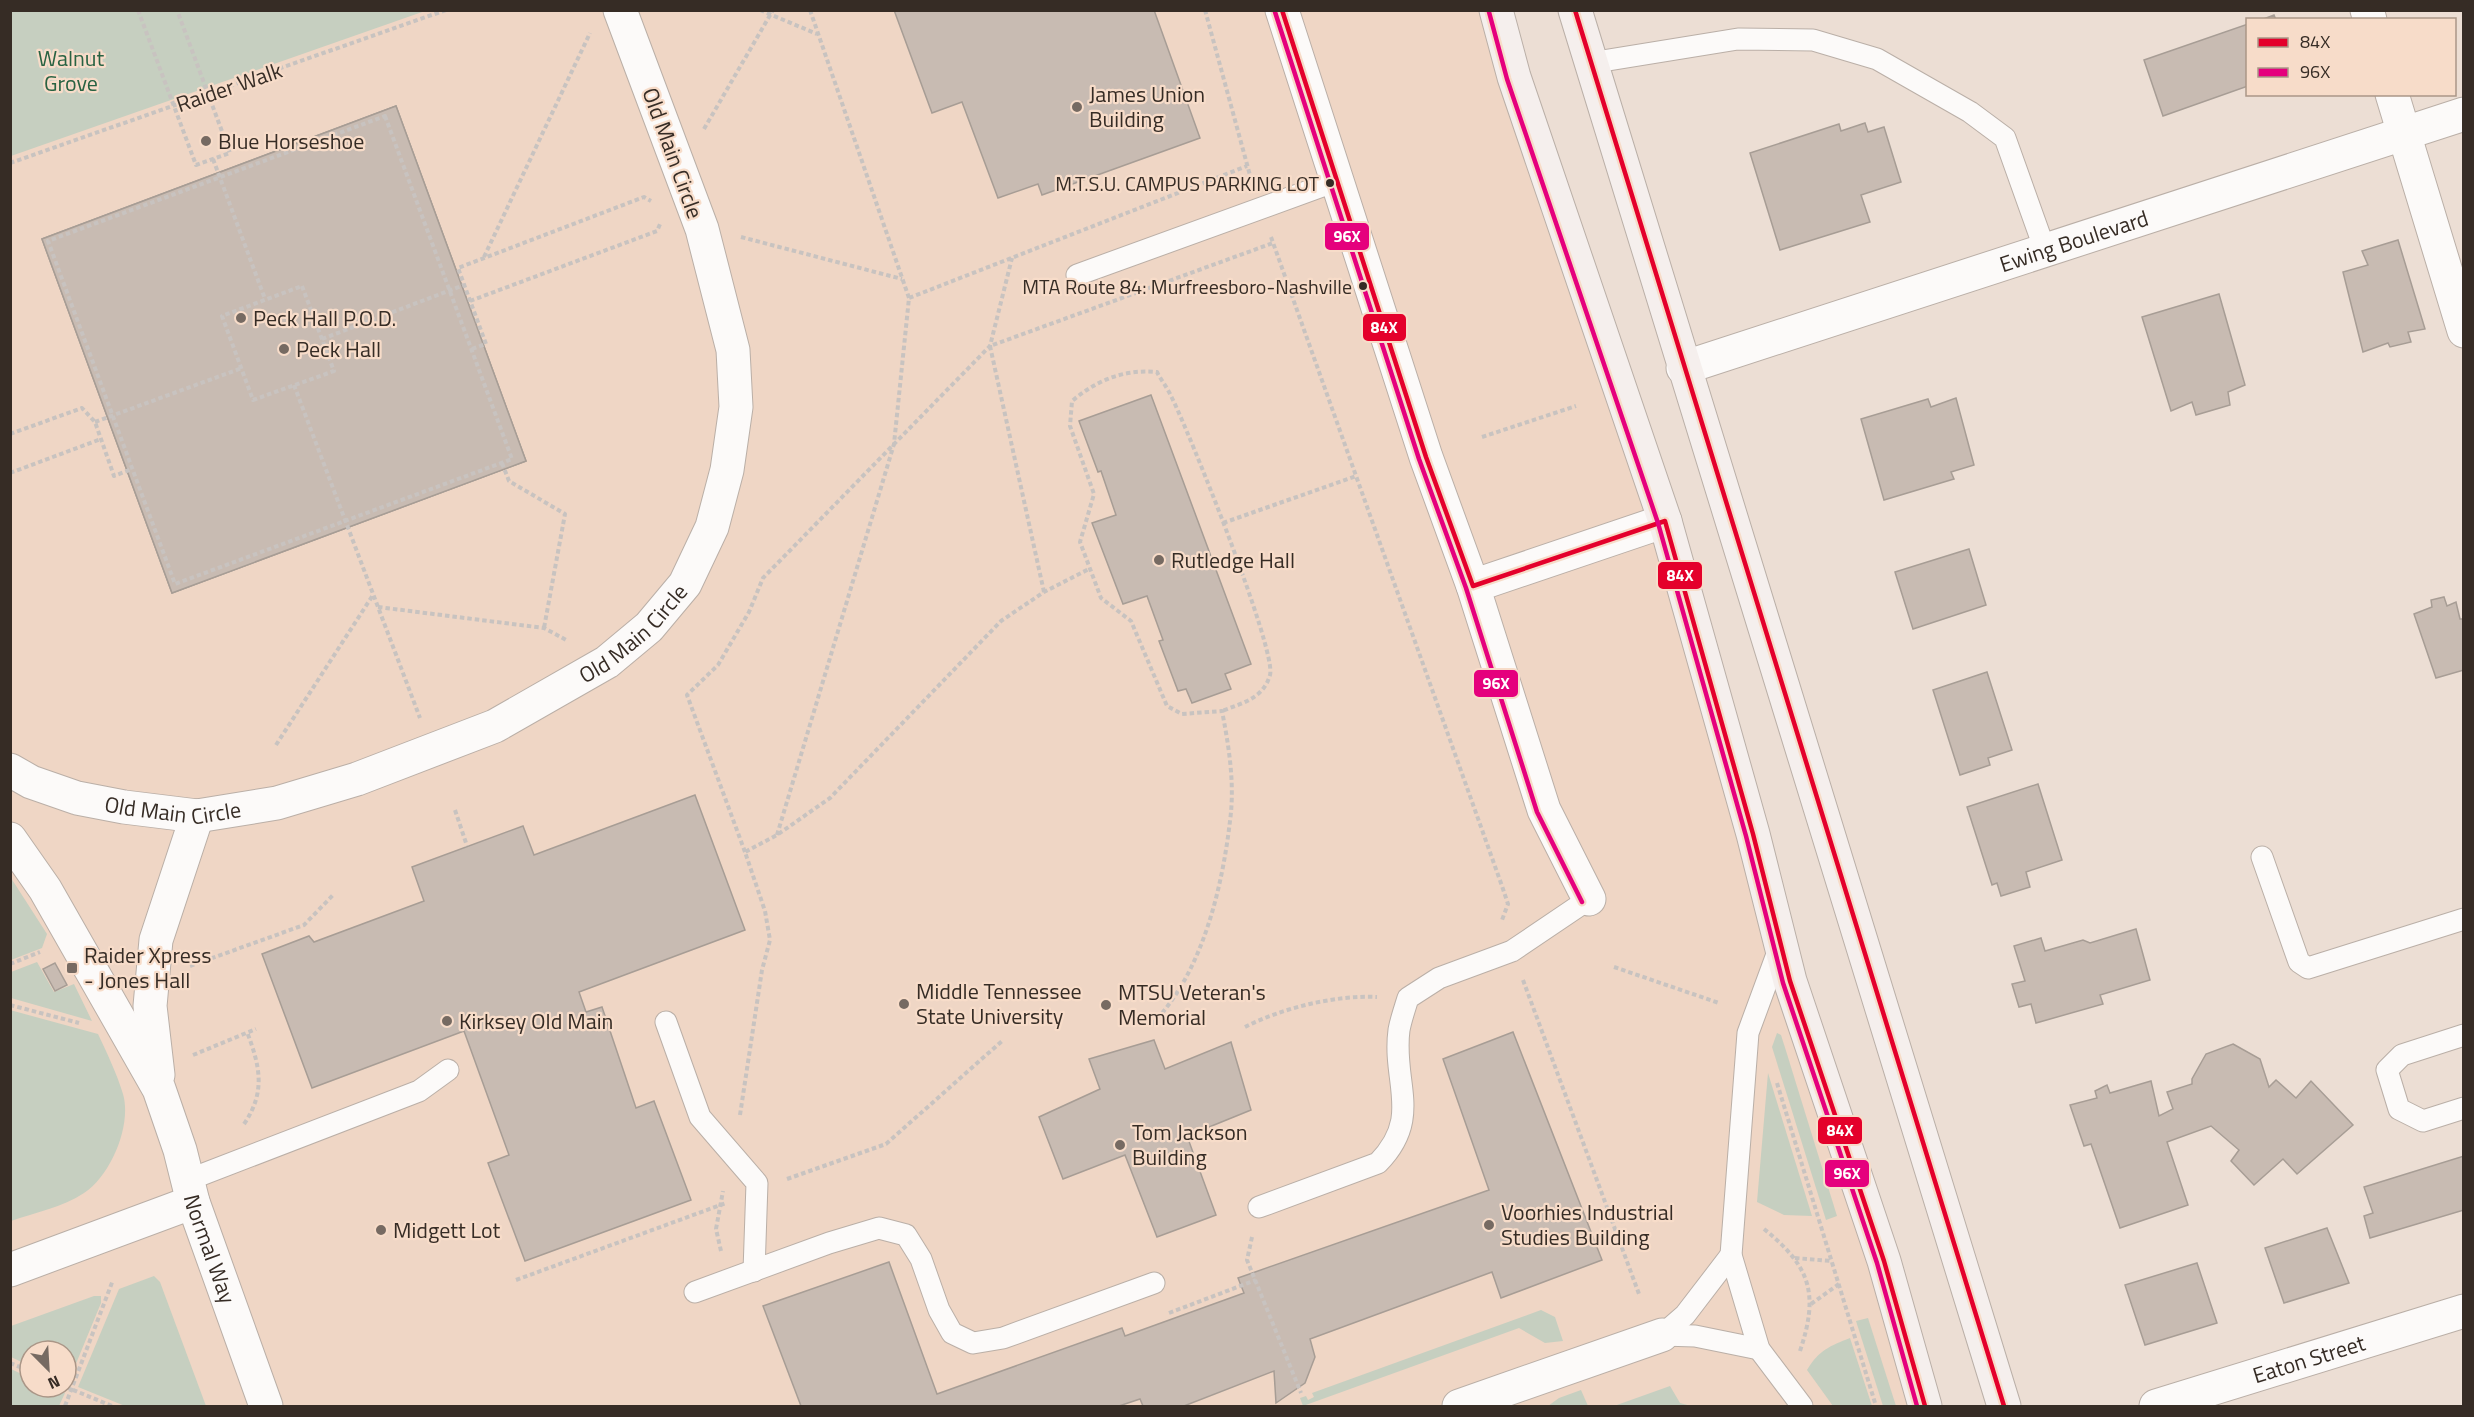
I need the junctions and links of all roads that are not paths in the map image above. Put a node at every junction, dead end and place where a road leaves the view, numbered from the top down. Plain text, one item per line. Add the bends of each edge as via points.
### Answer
1 (620, 10) edge
2 (1282, 10) edge
3 (1496, 10) edge
4 (1575, 10) edge
5 (1590, 63) junction
6 (2393, 96) edge
7 (2463, 114) edge
8 (2403, 135) junction
9 (1339, 180) junction
10 (2045, 250) junction
11 (1077, 275) dead end
12 (2463, 331) edge
13 (1683, 368) junction
14 (1665, 521) junction
15 (1473, 586) junction
16 (10, 770) edge
17 (197, 816) junction
18 (10, 839) edge
19 (2262, 857) dead end
20 (1589, 899) joint
21 (2463, 919) edge
22 (1781, 942) junction
23 (666, 1022) dead end
24 (2463, 1035) edge
25 (448, 1070) dead end
26 (159, 1089) junction
27 (2463, 1108) edge
28 (191, 1191) junction
29 (1259, 1207) road end
30 (1731, 1255) junction
31 (10, 1270) edge
32 (754, 1270) junction
33 (1154, 1283) dead end
34 (695, 1292) dead end
35 (2463, 1311) edge
36 (1662, 1335) junction
37 (1759, 1349) junction
38 (266, 1407) edge
39 (1459, 1407) edge
40 (1802, 1407) edge
41 (1925, 1407) edge
42 (2004, 1407) edge
43 (2156, 1407) edge

1 - 17 street, Old Main Circle via 702,230 733,350 736,407 727,470 712,527 685,584 649,627 607,662 495,726 357,779 277,803
2 - 9 street
3 - 14 main road via 1514,77
4 - 5 main road
5 - 10 lane via 1738,39 1813,40 1877,59 1970,112 2005,138
5 - 13 main road
6 - 8 street
7 - 8 street, Ewing Boulevard
8 - 10 street, Ewing Boulevard
8 - 12 street
9 - 11 lane
9 - 15 street via 1426,457
10 - 13 street, Ewing Boulevard
13 - 42 main road
14 - 15 street
14 - 22 main road
15 - 20 street via 1544,810
16 - 17 street, Old Main Circle via 77,798
17 - 26 street, Normal Way via 156,940 150,1006
18 - 26 street, Normal Way via 45,889
19 - 21 lane via 2299,962 2308,968
20 - 29 lane via 1512,951 1439,978 1408,998 1399,1031 1404,1121 1392,1148 1378,1163
22 - 30 lane via 1748,1033
22 - 41 main road via 1790,981 1884,1261
23 - 32 lane via 700,1117 757,1183
24 - 27 lane via 2402,1055 2387,1070 2399,1109 2422,1121
25 - 28 lane via 419,1091
26 - 28 street, Normal Way
28 - 31 street
28 - 38 street, Normal Way
30 - 36 lane via 1686,1315
30 - 37 lane
32 - 33 lane via 879,1228 906,1235 921,1259 952,1334 973,1343 1003,1338
32 - 34 lane
35 - 43 street, Eaton Street
36 - 37 lane via 1695,1336
36 - 39 street
37 - 40 lane

